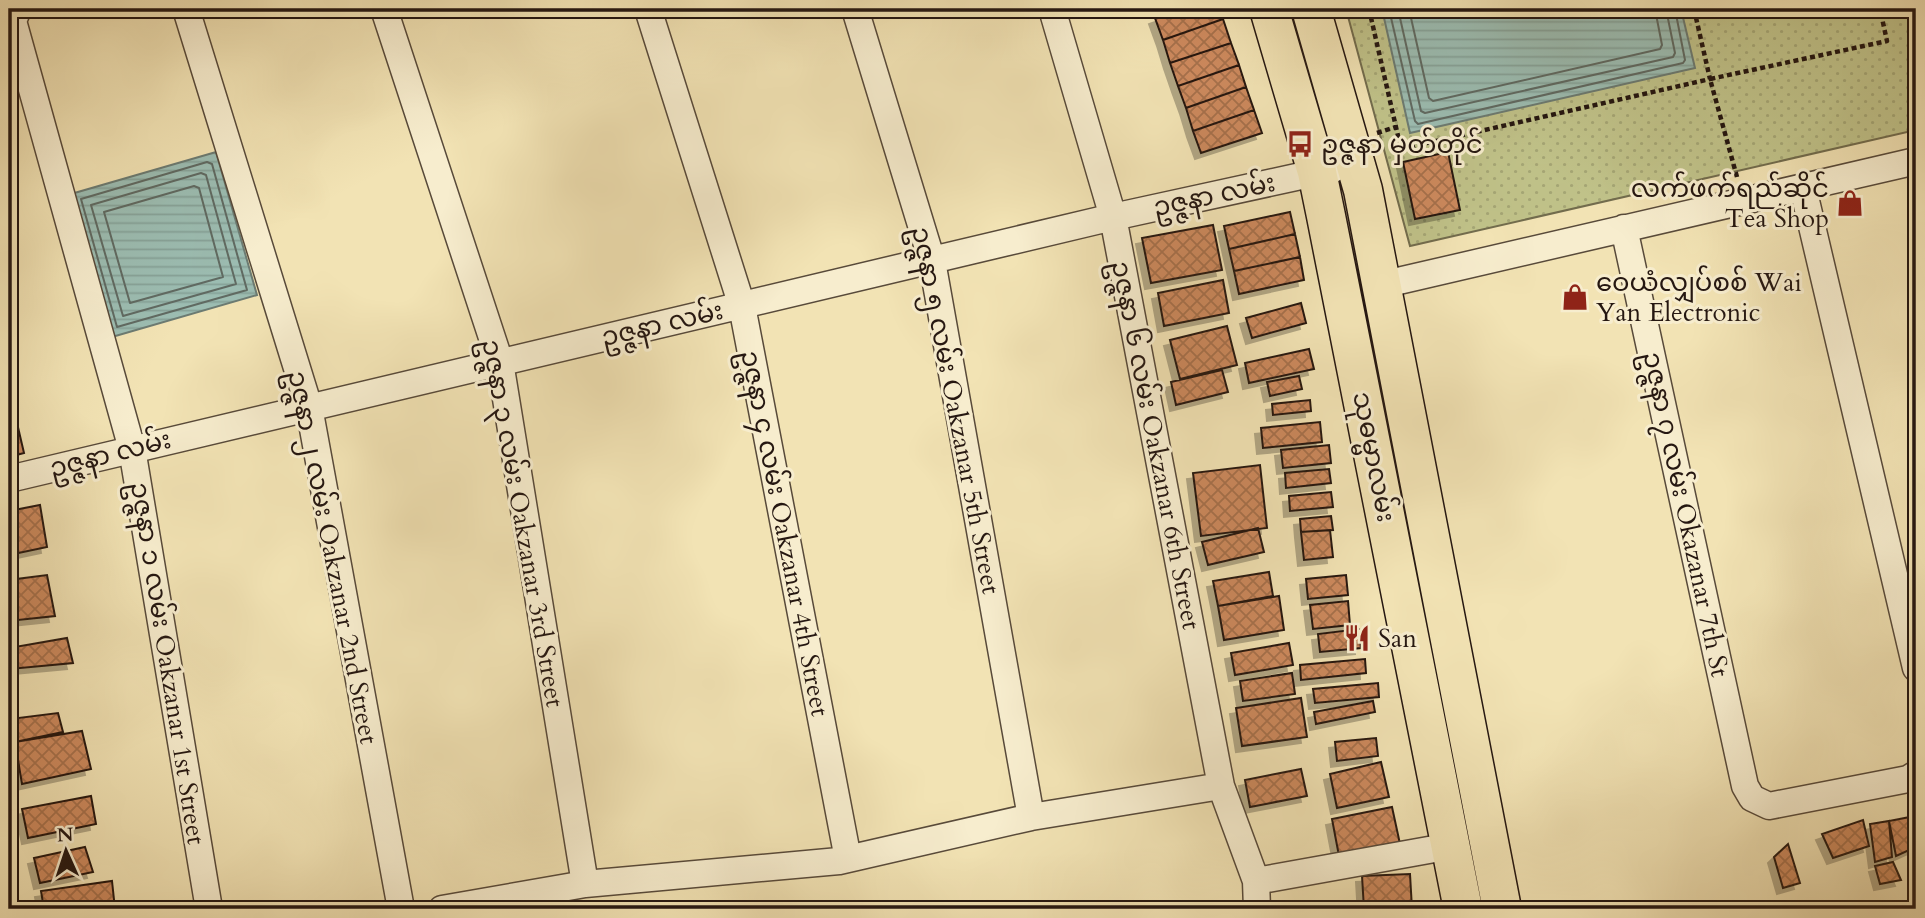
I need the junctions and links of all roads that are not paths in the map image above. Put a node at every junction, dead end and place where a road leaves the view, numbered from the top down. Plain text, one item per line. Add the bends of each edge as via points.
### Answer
1 (186, 9) edge
2 (384, 9) edge
3 (648, 9) edge
4 (855, 9) edge
5 (1052, 9) edge
6 (1269, 9) edge
7 (1311, 9) edge
8 (16, 11) edge
9 (1916, 161) edge
10 (1356, 163) junction
11 (1317, 172) junction
12 (1803, 188) junction
13 (1113, 218) junction
14 (1624, 229) junction
15 (932, 261) junction
16 (1381, 285) junction
17 (742, 306) junction
18 (500, 362) junction
19 (309, 407) junction
20 (132, 449) junction
21 (9, 479) edge
22 (1916, 668) edge
23 (1916, 774) edge
24 (1222, 786) junction
25 (1031, 817) junction
26 (1451, 846) junction
27 (848, 859) junction
28 (1256, 881) junction
29 (585, 884) junction
30 (209, 909) edge
31 (401, 909) edge
32 (442, 909) edge
33 (1257, 909) edge
34 (1463, 909) edge
35 (1502, 909) edge

1 - 19 street, ဥဇ္ဇနာ ၂ လမ်း Oakzanar 2nd Street
2 - 18 street, ဥဇ္ဇနာ ၃ လမ်း Oakzanar 3rd Street
3 - 17 street, ဥဇ္ဇနာ ၄ လမ်း Oakzanar 4th Street
4 - 15 street, ဥဇ္ဇနာ ၅ လမ်း Oakzanar 5th Street
5 - 13 street, ဥဇ္ဇနာ ၆ လမ်း Oakzanar 6th Street
6 - 11 main road, သုဓမ္မာလမ်း
7 - 10 main road, သုဓမ္မာလမ်း
8 - 20 street, ဥဇ္ဇနာ ၁ လမ်း Oakzanar 1st Street via 13,21
9 - 12 street
10 - 11 street, ဥဇ္ဇနာ လမ်း
10 - 16 main road, သုဓမ္မာလမ်း
11 - 13 street, ဥဇ္ဇနာ လမ်း
11 - 26 main road, သုဓမ္မာလမ်း
12 - 14 street
12 - 22 street
13 - 15 street, ဥဇ္ဇနာ လမ်း
13 - 24 street, ဥဇ္ဇနာ ၆ လမ်း Oakzanar 6th Street
14 - 16 street
14 - 23 street, ဥဇ္ဇနာ ၇ လမ်း Okazanar 7th St via 1745,786 1752,798 1769,806
15 - 17 street, ဥဇ္ဇနာ လမ်း
15 - 25 street, ဥဇ္ဇနာ ၅ လမ်း Oakzanar 5th Street
16 - 35 main road, သုဓမ္မာလမ်း
17 - 18 street, ဥဇ္ဇနာ လမ်း
17 - 27 street, ဥဇ္ဇနာ ၄ လမ်း Oakzanar 4th Street
18 - 19 street, ဥဇ္ဇနာ လမ်း
18 - 29 street, ဥဇ္ဇနာ ၃ လမ်း Oakzanar 3rd Street
19 - 20 street, ဥဇ္ဇနာ လမ်း
19 - 31 street, ဥဇ္ဇနာ ၂ လမ်း Oakzanar 2nd Street
20 - 21 street, ဥဇ္ဇနာ လမ်း
20 - 30 street, ဥဇ္ဇနာ ၁ လမ်း Oakzanar 1st Street
24 - 25 street
24 - 28 street, ဥဇ္ဇနာ ၆ လမ်း Oakzanar 6th Street
25 - 27 street
26 - 28 street
26 - 34 main road, သုဓမ္မာလမ်း
27 - 29 street
28 - 33 street, ဥဇ္ဇနာ ၆ လမ်း Oakzanar 6th Street
29 - 32 street

